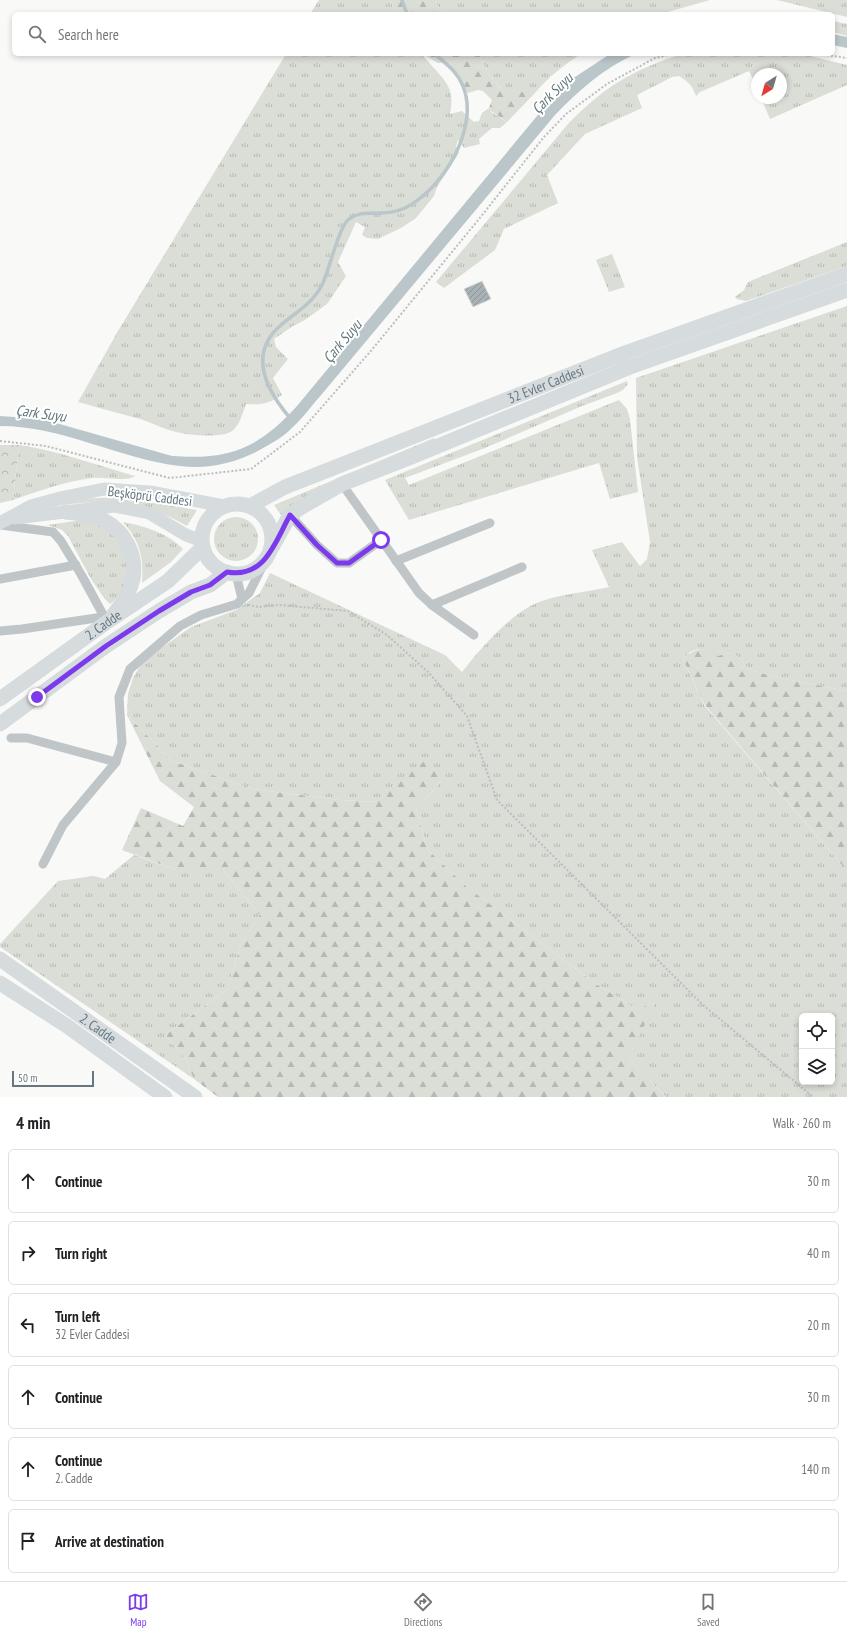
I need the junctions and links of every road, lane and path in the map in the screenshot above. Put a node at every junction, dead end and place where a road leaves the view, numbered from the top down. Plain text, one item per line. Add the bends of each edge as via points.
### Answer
1 (664, 56) edge
2 (833, 56) edge
3 (847, 58) edge
4 (847, 274) edge
5 (847, 290) edge
6 (0, 441) edge
7 (342, 484) junction
8 (224, 506) junction
9 (250, 506) junction
10 (66, 512) junction
11 (290, 515) junction
12 (3, 522) edge
13 (490, 523) dead end
14 (381, 540) junction
15 (202, 544) junction
16 (268, 554) junction
17 (396, 561) junction
18 (76, 565) junction
19 (522, 567) dead end
20 (232, 573) junction
21 (0, 578) edge
22 (240, 601) junction
23 (432, 605) junction
24 (107, 619) junction
25 (0, 631) edge
26 (474, 635) dead end
27 (0, 699) edge
28 (0, 724) edge
29 (11, 738) dead end
30 (116, 762) junction
31 (43, 864) dead end
32 (0, 959) edge
33 (0, 983) edge
34 (165, 1097) edge
35 (195, 1097) edge
36 (813, 1097) edge

1 - 6 path via 607,84 566,114 544,137 370,352 300,432 251,469 170,478 46,446
2 - 3 path
4 - 9 main road, 32 Evler Caddesi via 618,356 285,487
5 - 7 main road, 32 Evler Caddesi via 630,367
7 - 11 main road, 32 Evler Caddesi
7 - 14 street
8 - 9 main road
8 - 12 main road, Beşköprü Caddesi via 150,492 104,489 30,506
8 - 15 main road via 207,520
9 - 16 main road via 259,511 271,528 272,539
10 - 12 main road, Beşköprü Caddesi
10 - 15 main road, Beşköprü Caddesi via 114,506 149,513
10 - 24 main road via 90,515 105,521 122,534 130,549 134,566 133,580 124,601
11 - 14 street via 337,563 349,563
11 - 16 main road, 32 Evler Caddesi
12 - 18 street via 53,532
13 - 17 street
14 - 17 street
15 - 20 main road via 208,558 216,567
15 - 24 main road, 2. Cadde via 168,581
16 - 20 main road via 257,567 247,572
16 - 22 street via 249,593
17 - 23 street via 419,593
18 - 21 street
18 - 24 street
19 - 23 street
20 - 22 street
20 - 28 main road, 2. Cadde via 191,592 159,611 106,646
22 - 30 street via 180,626 130,669 119,697 122,743
22 - 36 path via 259,607 279,605 348,611 387,635 429,673 467,716 497,800 703,1005
23 - 26 street
24 - 25 street
24 - 27 main road, 2. Cadde
29 - 30 street via 27,738
30 - 31 street via 63,825
32 - 35 main road, 2. Cadde
33 - 34 main road, 2. Cadde via 67,1026

